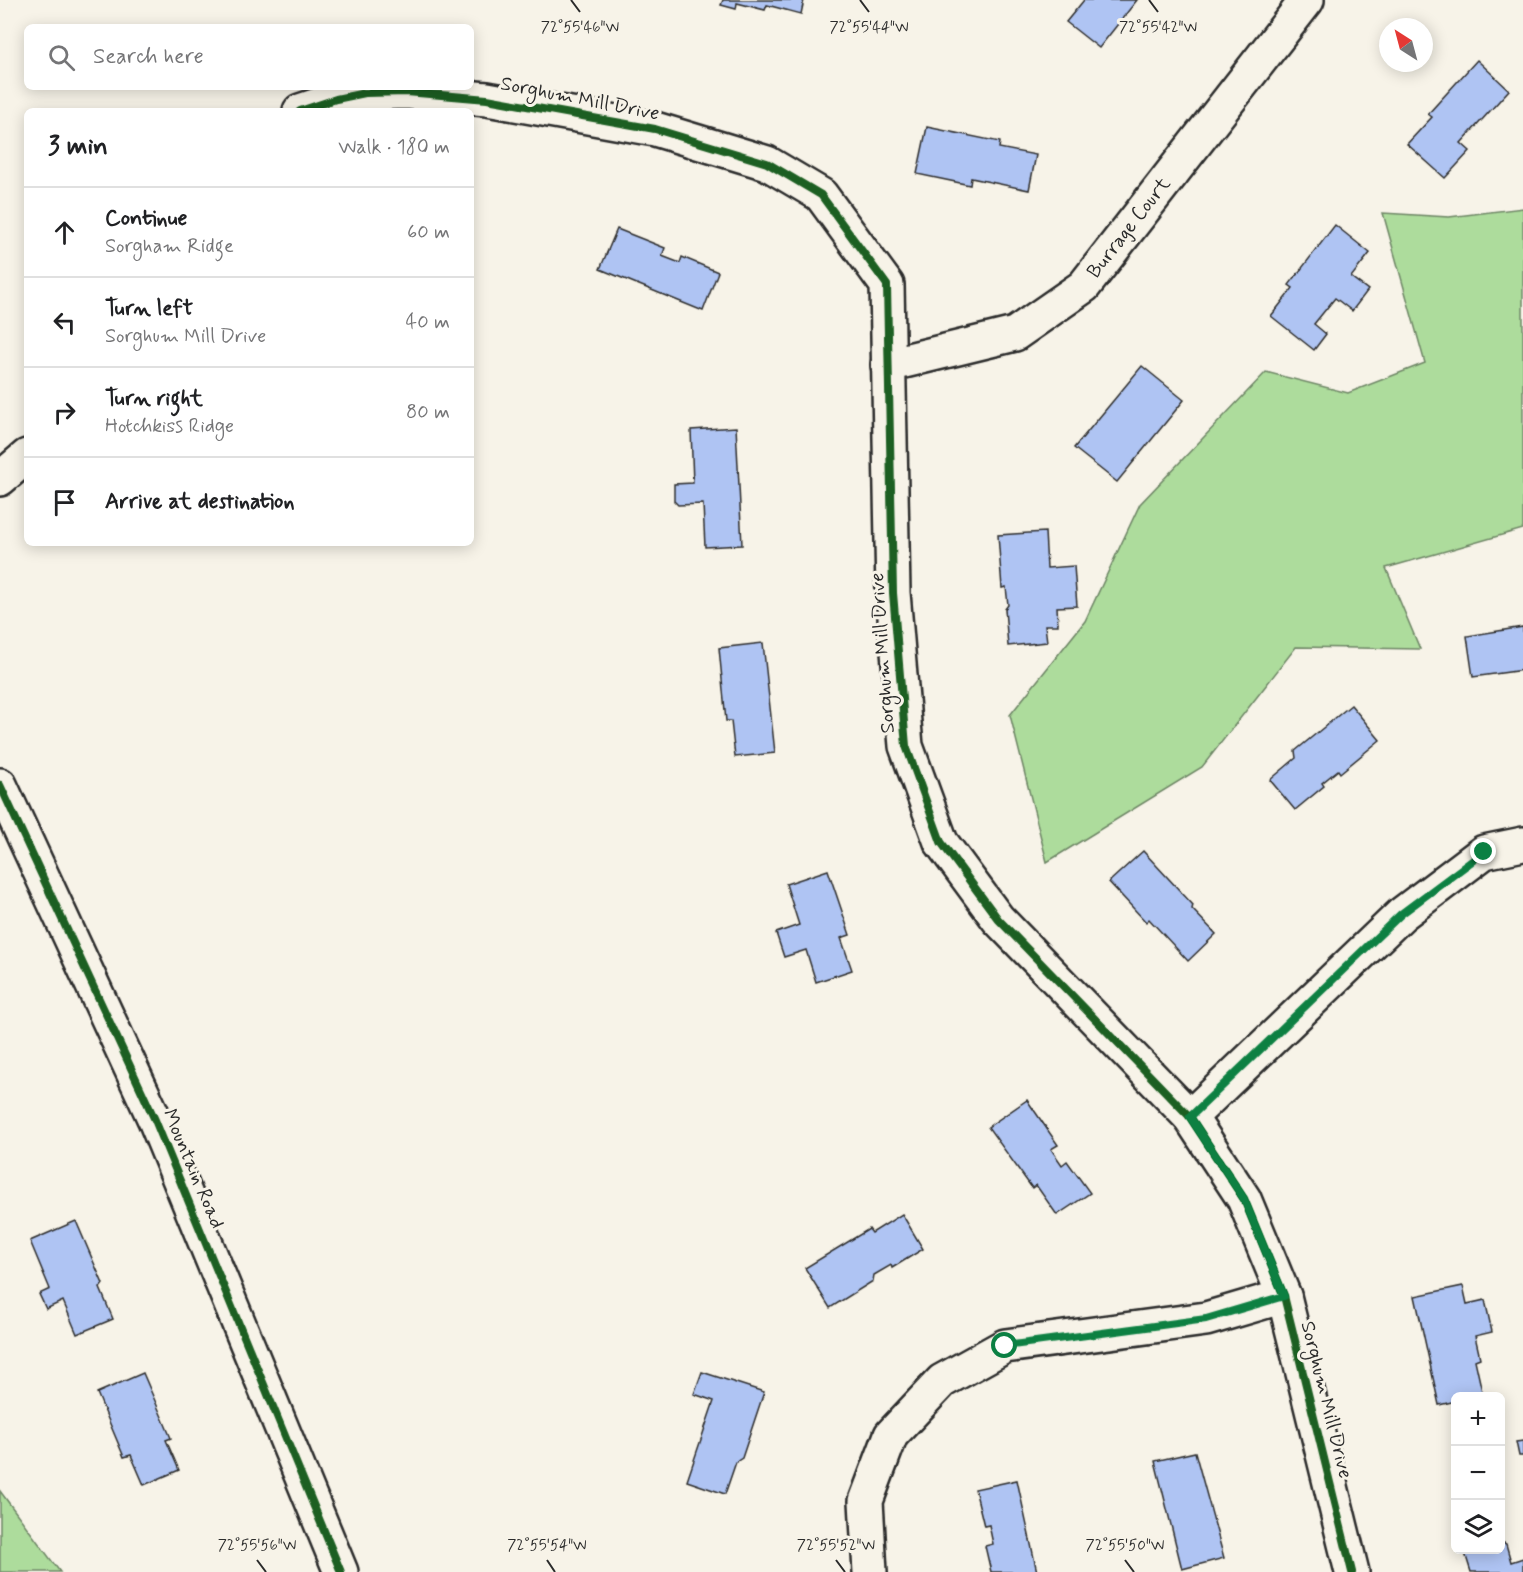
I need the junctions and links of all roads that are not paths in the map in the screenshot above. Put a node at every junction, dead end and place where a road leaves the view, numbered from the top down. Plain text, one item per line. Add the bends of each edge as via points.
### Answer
1 (1307, 0) edge
2 (309, 108) edge
3 (888, 365) junction
4 (24, 459) edge
5 (0, 479) edge
6 (0, 785) edge
7 (1523, 844) edge
8 (1190, 1117) junction
9 (1284, 1296) junction
10 (341, 1572) edge
11 (870, 1572) edge
12 (1352, 1572) edge

1 - 3 street, Burrage Court via 1084,286 1015,334
2 - 3 street, Sorghum Mill Drive via 365,93 407,92 487,99 656,129 767,163 821,195 887,285
3 - 8 street, Sorghum Mill Drive via 893,593 906,746 940,842 998,919
4 - 5 street
6 - 10 street, Mountain Road via 155,1120
7 - 8 street via 1484,852 1401,914
8 - 9 street, Sorghum Mill Drive via 1244,1199
9 - 11 street via 1206,1319 1005,1346 942,1381 891,1435 866,1501
9 - 12 street, Sorghum Mill Drive

